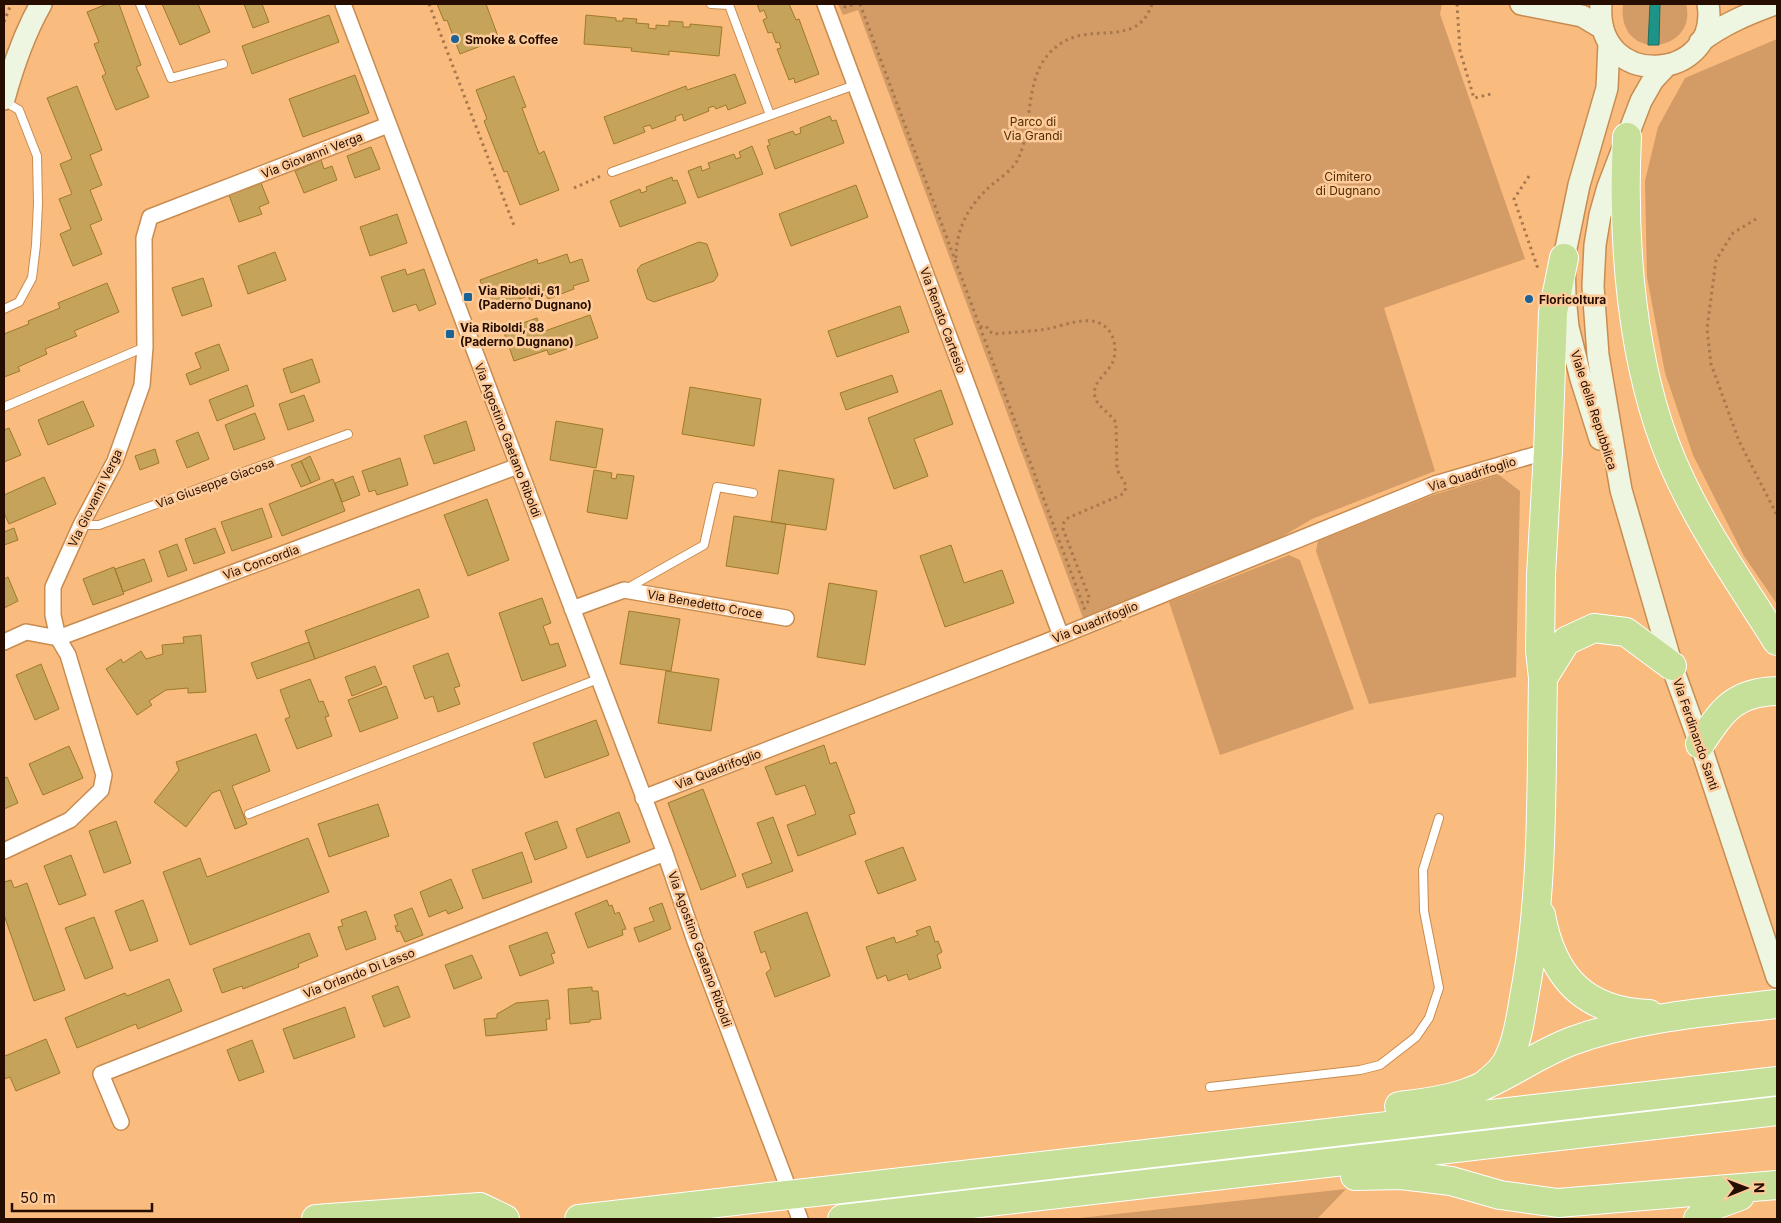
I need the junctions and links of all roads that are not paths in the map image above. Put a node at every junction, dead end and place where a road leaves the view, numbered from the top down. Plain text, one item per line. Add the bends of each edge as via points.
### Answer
1 (41, 4) edge
2 (140, 4) edge
3 (343, 4) edge
4 (711, 4) edge
5 (825, 4) edge
6 (1521, 4) edge
7 (1601, 4) edge
8 (1708, 4) edge
9 (1775, 4) edge
10 (1606, 35) junction
11 (1700, 43) junction
12 (223, 64) dead end
13 (1666, 66) junction
14 (855, 85) junction
15 (4, 100) edge
16 (770, 115) junction
17 (388, 125) junction
18 (1626, 137) junction
19 (612, 172) road end
20 (1564, 258) junction
21 (4, 309) edge
22 (145, 347) junction
23 (4, 407) edge
24 (348, 434) dead end
25 (1548, 451) junction
26 (518, 466) junction
27 (1621, 490) junction
28 (753, 494) dead end
29 (81, 525) junction
30 (624, 590) junction
31 (572, 609) junction
32 (786, 618) dead end
33 (1060, 636) junction
34 (58, 638) junction
35 (1777, 641) edge
36 (4, 642) edge
37 (1672, 666) junction
38 (1544, 678) junction
39 (598, 679) junction
40 (1777, 691) edge
41 (1700, 744) junction
42 (644, 798) junction
43 (249, 814) dead end
44 (1439, 818) dead end
45 (4, 851) edge
46 (665, 853) junction
47 (1538, 897) junction
48 (1777, 977) edge
49 (1777, 1004) edge
50 (1683, 1015) junction
51 (1777, 1081) edge
52 (1483, 1086) junction
53 (1210, 1087) dead end
54 (1777, 1111) edge
55 (121, 1122) dead end
56 (1311, 1135) junction
57 (1181, 1180) junction
58 (1771, 1186) edge
59 (1500, 1195) junction
60 (316, 1219) edge
61 (505, 1219) edge
62 (579, 1219) edge
63 (800, 1219) edge
64 (842, 1219) edge
65 (1521, 1219) edge
66 (1698, 1219) edge

1 - 15 main road via 22,44
2 - 12 lane via 170,78
3 - 17 street, Via Agostino Gaetano Riboldi
4 - 16 lane via 729,5
5 - 14 street, Via Renato Cartesio
6 - 10 main road via 1582,16
7 - 10 main road, Viale della Repubblica via 1600,14
8 - 11 main road via 1709,21
9 - 11 main road via 1731,22
10 - 13 main road via 1622,56 1635,64
10 - 20 main road, Viale della Repubblica via 1607,88 1579,185
11 - 13 main road via 1690,54
13 - 18 main road, Viale della Repubblica via 1641,101
14 - 16 lane
14 - 33 street, Via Renato Cartesio
15 - 21 lane via 19,110 37,156 38,203 32,278 19,302
16 - 19 lane
17 - 22 street, Via Giovanni Verga via 150,217 144,238
17 - 26 street, Via Agostino Gaetano Riboldi
18 - 27 main road, Viale della Repubblica via 1600,215 1593,286 1598,355
18 - 35 highway via 1624,204 1630,286 1658,424 1698,515
20 - 25 highway via 1553,312
20 - 27 main road, Viale della Repubblica via 1568,327 1574,352 1601,442
22 - 23 lane
22 - 29 street, Via Giovanni Verga via 142,385 115,461
24 - 29 lane, Via Giuseppe Giacosa via 99,526
25 - 33 street, Via Quadrifoglio via 1435,484
25 - 38 highway via 1541,575 1540,651
26 - 31 street, Via Agostino Gaetano Riboldi
26 - 34 street, Via Concordia
27 - 37 main road, Via Ferdinando Santi
28 - 30 lane, Via Benedetto Croce via 717,487 704,545
29 - 34 street, Via Giovanni Verga via 53,587 53,615
30 - 31 street, Via Benedetto Croce
30 - 32 street, Via Benedetto Croce
31 - 39 street, Via Agostino Gaetano Riboldi
33 - 42 street, Via Quadrifoglio
34 - 36 street via 26,632
34 - 45 street, Via Giovanni Verga via 68,655 104,775 101,790 70,820
37 - 38 highway via 1626,632 1594,628 1566,640
37 - 41 main road, Via Ferdinando Santi
38 - 47 highway
39 - 42 street, Via Agostino Gaetano Riboldi
39 - 43 lane
40 - 41 highway via 1760,691 1737,699 1714,722
41 - 48 main road, Via Ferdinando Santi
42 - 46 street, Via Agostino Gaetano Riboldi
44 - 53 lane via 1424,870 1424,911 1439,988 1430,1018 1416,1036 1380,1065 1360,1070
46 - 55 street, Via Orlando Di Lasso via 101,1074
46 - 63 street, Via Agostino Gaetano Riboldi
47 - 50 highway via 1545,937 1553,956 1560,970 1584,995 1626,1011
47 - 52 highway via 1516,1039 1501,1070
49 - 50 highway
50 - 52 highway via 1623,1026 1570,1042
51 - 56 highway
52 - 56 highway via 1436,1101 1337,1115
54 - 57 highway
56 - 62 highway, bridge
57 - 59 highway via 1401,1175 1451,1181
57 - 64 highway
58 - 59 highway via 1558,1203
58 - 66 highway via 1710,1207
59 - 65 highway
60 - 61 highway via 480,1207

